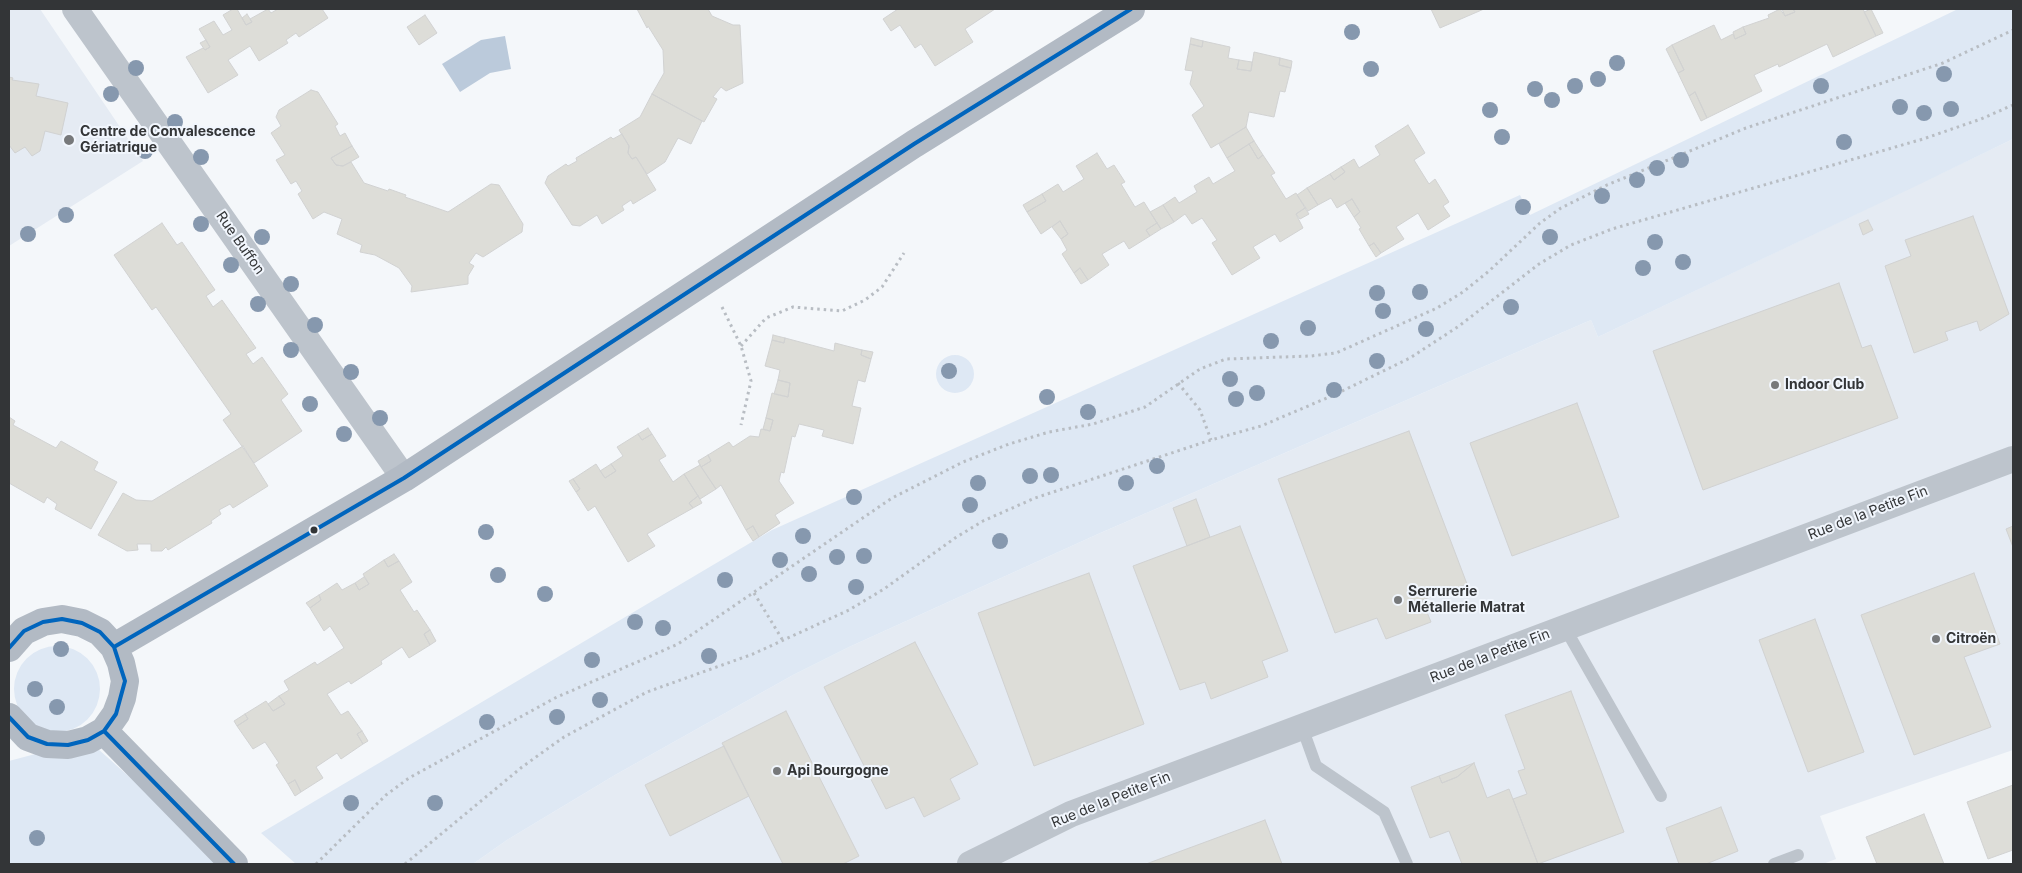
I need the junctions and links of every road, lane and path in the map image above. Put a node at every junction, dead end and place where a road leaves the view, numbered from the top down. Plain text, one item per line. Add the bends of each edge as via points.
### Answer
1 (1131, 9) edge
2 (86, 12) edge
3 (2013, 30) edge
4 (2013, 105) edge
5 (904, 254) dead end
6 (722, 307) dead end
7 (741, 346) junction
8 (1178, 383) junction
9 (741, 424) dead end
10 (1211, 440) junction
11 (2013, 458) edge
12 (404, 478) junction
13 (754, 593) junction
14 (1565, 628) junction
15 (14, 632) edge
16 (782, 639) junction
17 (114, 647) junction
18 (10, 722) edge
19 (1302, 727) junction
20 (104, 731) junction
21 (1661, 796) dead end
22 (1798, 855) dead end
23 (234, 864) edge
24 (316, 864) edge
25 (405, 864) edge
26 (970, 864) edge
27 (1407, 864) edge
28 (1774, 864) edge

1 - 12 street via 922,139
2 - 12 street, Rue Buffon
3 - 8 path via 1943,63 1746,128 1607,185 1561,208 1463,292 1414,320 1336,352 1226,359 1200,369
4 - 10 path via 1923,139 1612,229 1571,245 1539,264 1481,310 1410,358 1334,396 1261,426
5 - 7 path via 882,287 866,300 842,311 793,307 766,318
6 - 7 path
7 - 9 path via 751,381
8 - 10 path via 1200,410
8 - 13 path via 1144,407 1093,424 1008,444 963,462 892,498
10 - 16 path via 1034,498 983,521 884,590 849,610
11 - 14 street, Rue de la Petite Fin
12 - 17 street
13 - 16 path
13 - 24 path via 678,644 555,698 409,778 386,795
14 - 19 street, Rue de la Petite Fin
14 - 21 lane
15 - 17 street via 43,622 69,621 100,632
16 - 25 path via 752,654 646,692 564,737 522,767
17 - 20 street via 122,663 122,698
18 - 20 street via 28,736 47,744 68,746
19 - 26 street, Rue de la Petite Fin via 1071,814
19 - 27 lane via 1316,766 1384,812
20 - 23 street
22 - 28 lane

